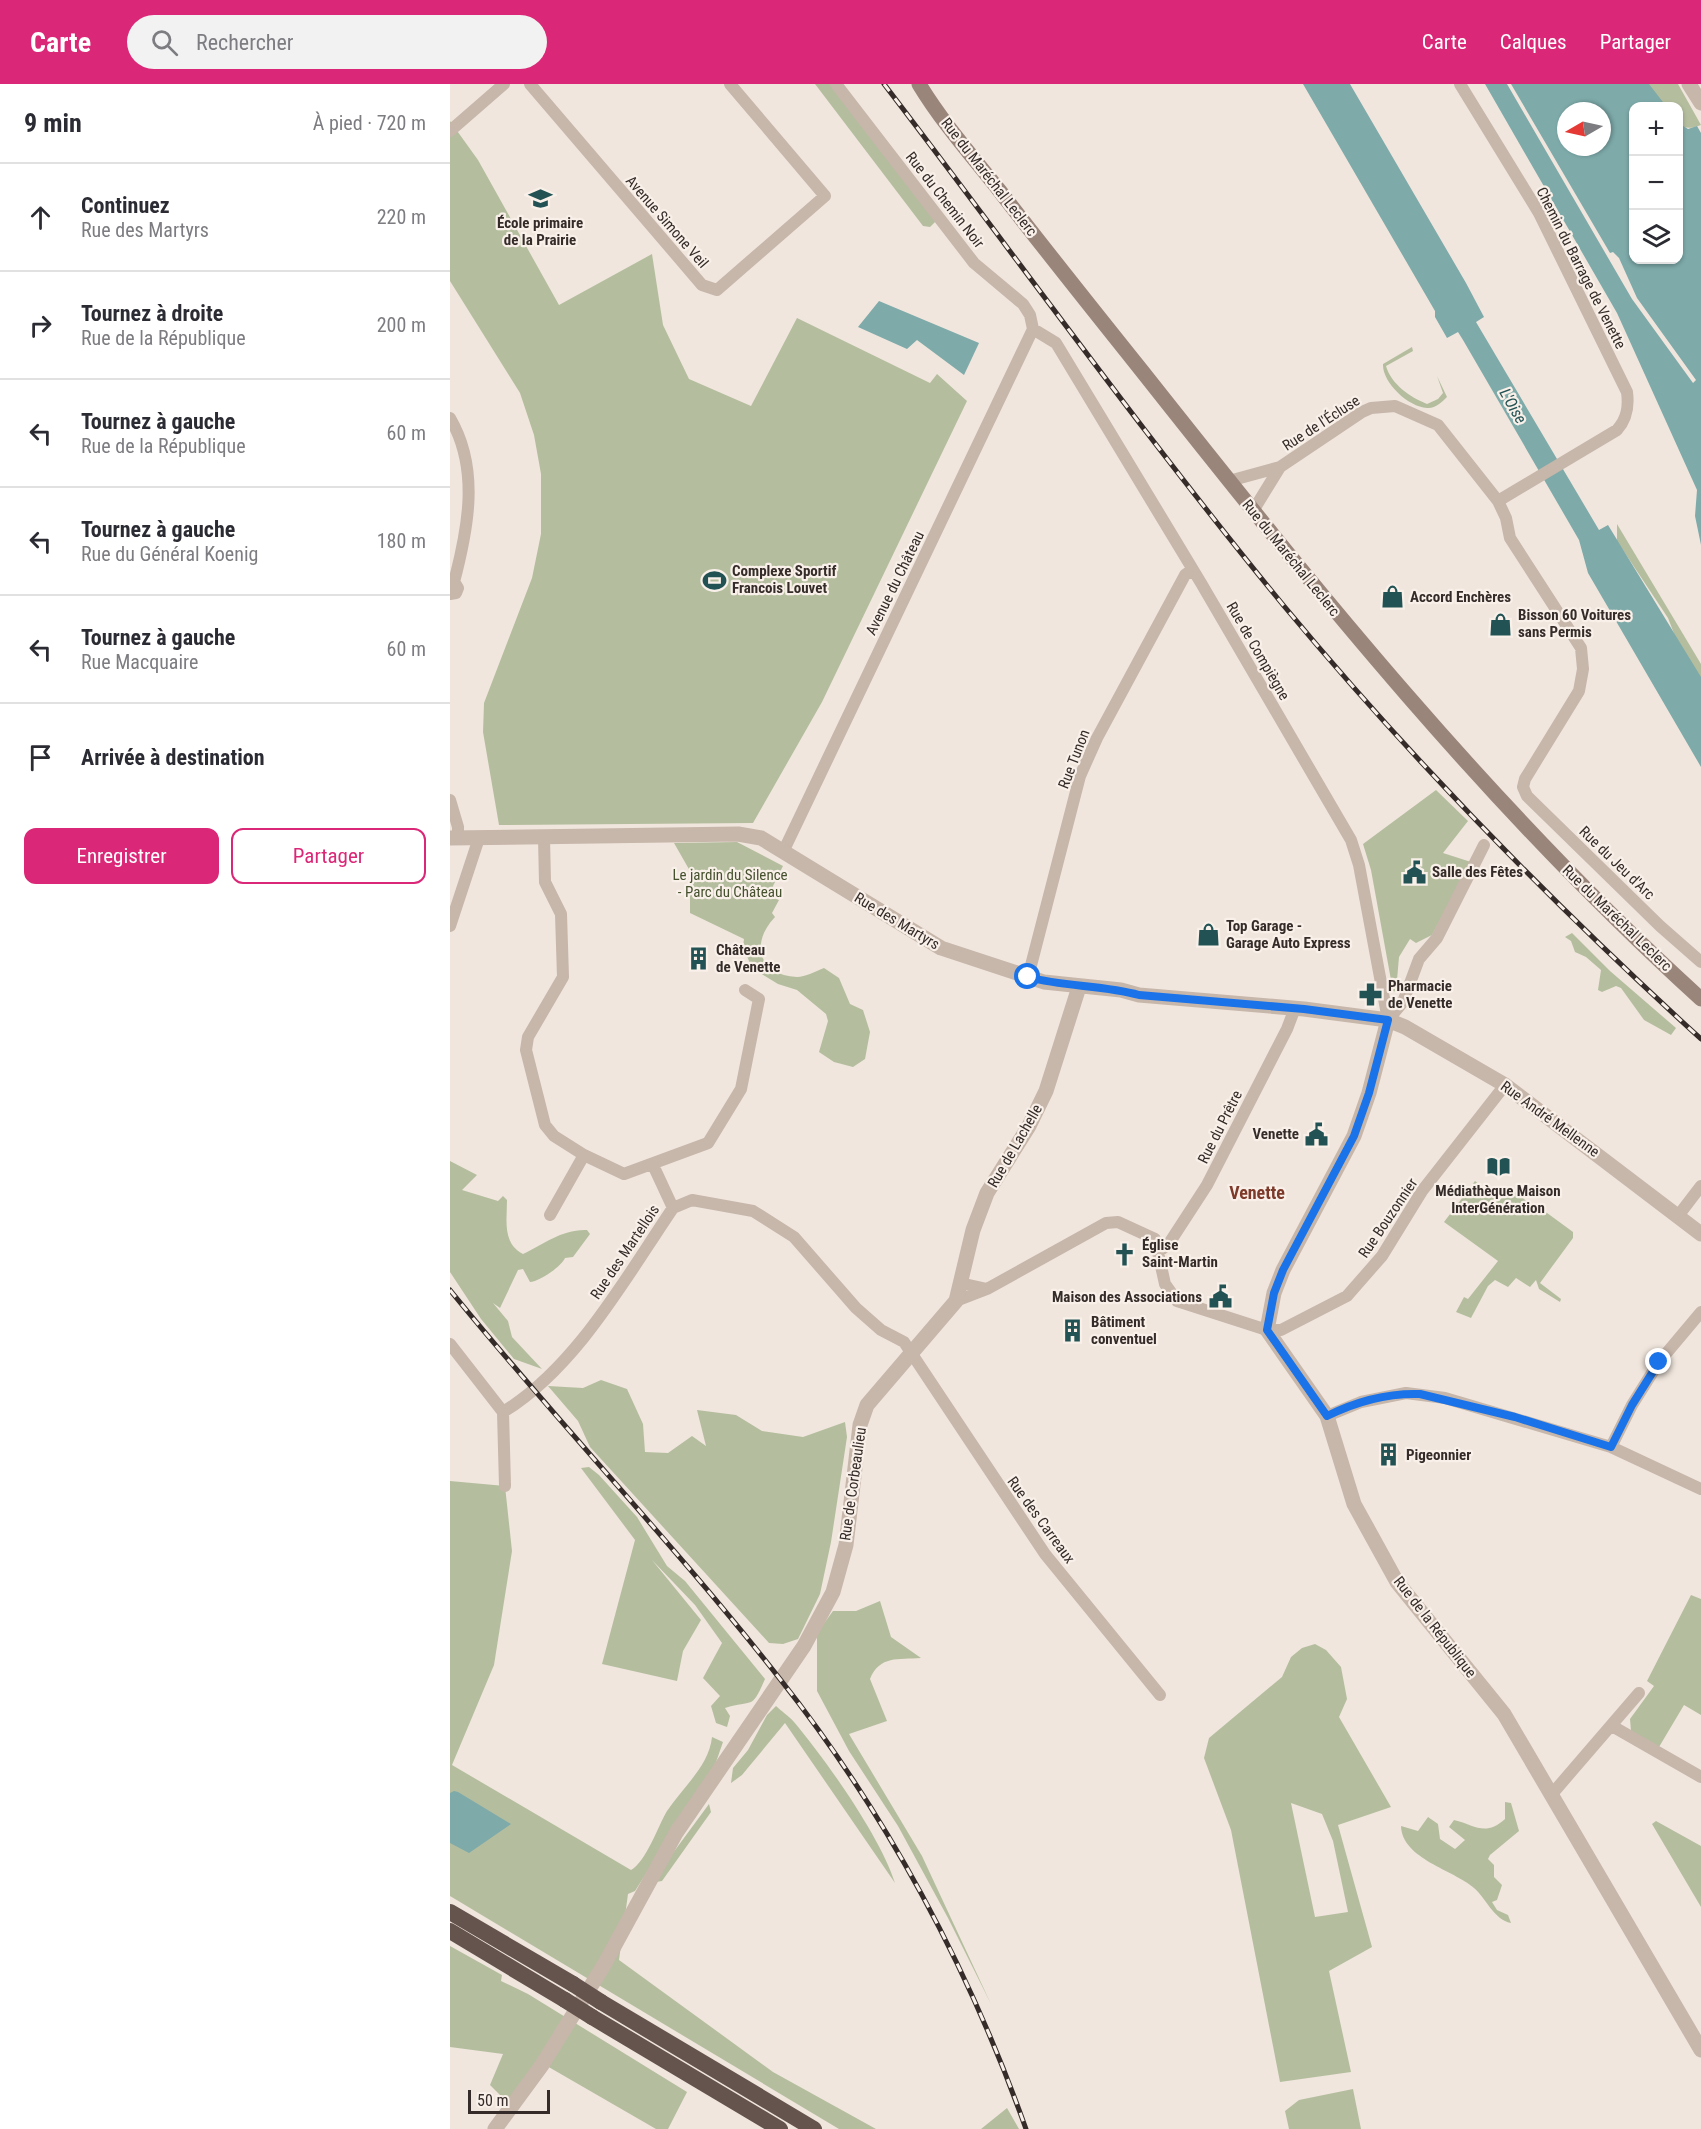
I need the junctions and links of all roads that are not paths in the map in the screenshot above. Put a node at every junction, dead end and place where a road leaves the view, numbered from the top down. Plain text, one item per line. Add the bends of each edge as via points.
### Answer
1 (504, 84) edge
2 (530, 84) edge
3 (730, 84) edge
4 (836, 84) edge
5 (919, 84) edge
6 (1460, 84) edge
7 (1689, 84) edge
8 (1701, 103) edge
9 (450, 130) edge
10 (1033, 329) junction
11 (450, 418) edge
12 (1280, 467) junction
13 (1258, 473) junction
14 (1229, 481) junction
15 (1268, 486) junction
16 (1498, 501) junction
17 (1253, 511) junction
18 (1192, 570) junction
19 (451, 590) edge
20 (1524, 779) joint
21 (450, 800) edge
22 (454, 838) edge
23 (479, 838) junction
24 (544, 838) junction
25 (1484, 845) dead end
26 (784, 850) junction
27 (450, 926) edge
28 (1701, 962) edge
29 (1028, 977) junction
30 (1079, 987) junction
31 (745, 990) dead end
32 (1701, 999) edge
33 (1295, 1008) junction
34 (1388, 1020) junction
35 (1505, 1085) junction
36 (584, 1155) junction
37 (652, 1165) junction
38 (1701, 1186) edge
39 (673, 1208) junction
40 (550, 1215) dead end
41 (1678, 1216) junction
42 (1701, 1234) edge
43 (1158, 1251) junction
44 (960, 1283) junction
45 (987, 1289) junction
46 (955, 1304) junction
47 (1701, 1312) edge
48 (1267, 1330) junction
49 (450, 1344) edge
50 (912, 1353) junction
51 (503, 1412) junction
52 (1327, 1416) junction
53 (1611, 1447) junction
54 (505, 1486) dead end
55 (1701, 1489) edge
56 (1639, 1693) dead end
57 (1160, 1695) dead end
58 (1612, 1726) junction
59 (1701, 1777) edge
60 (1552, 1794) junction
61 (450, 1912) edge
62 (450, 1931) edge
63 (1701, 2050) edge
64 (495, 2129) edge
65 (780, 2129) edge
66 (814, 2129) edge

1 - 9 street
2 - 3 street, Avenue Simone Veil via 702,285 717,290 825,196
4 - 10 street, Rue du Chemin Noir via 974,263 1023,304
5 - 14 main road, Rue du Maréchal Leclerc
6 - 16 street, Chemin du Barrage de Venette via 1539,213 1627,392 1627,412 1622,424 1608,436
7 - 8 street
10 - 18 street, Rue de Compiègne via 1056,343
10 - 26 street, Avenue du Château
11 - 19 street via 457,429 468,472 469,502 467,533
12 - 13 street
12 - 15 street, Rue de l'Écluse
12 - 16 street, Rue de l'Écluse via 1362,412 1395,406 1438,425
13 - 14 street
13 - 15 street
14 - 17 main road, Rue du Maréchal Leclerc
15 - 17 street, Rue de l'Écluse
16 - 20 street, Rue de l'Écluse via 1510,538 1581,648 1579,691
17 - 32 main road, Rue du Maréchal Leclerc via 1445,740 1556,858
18 - 29 street, Rue Tunon via 1179,585 1080,776
18 - 34 street, Rue de Compiègne via 1351,840
20 - 28 street, Rue du Jeu d'Arc via 1527,796
21 - 22 street
22 - 23 street, Rue des Martyrs
23 - 24 street, Rue des Martyrs
23 - 27 street
24 - 26 street, Rue des Martyrs via 738,834 761,838
24 - 36 street via 545,882 561,914 563,977 528,1037 526,1050 545,1125 554,1136
25 - 34 street via 1437,938 1419,958 1402,1002
26 - 29 street, Rue des Martyrs via 941,948
29 - 30 street, Rue des Martyrs
30 - 33 street, Rue des Martyrs
30 - 44 street, Rue de Lachelle via 1046,1091 987,1193
31 - 37 street via 759,999 741,1089 708,1143
33 - 34 street, Rue des Martyrs
33 - 43 street, Rue du Prêtre via 1203,1192 1168,1245
34 - 35 street, Rue André Mellenne
34 - 48 street via 1354,1136 1283,1270
35 - 41 street, Rue André Mellenne
35 - 48 street, Rue Bouzonnier via 1422,1191 1382,1256 1347,1296 1281,1330
36 - 37 street via 624,1174
36 - 40 street
37 - 39 street
38 - 41 street
39 - 50 street, Rue des Martellois via 692,1200 753,1211 794,1237 856,1308 881,1330 904,1342
39 - 51 street, Rue des Martellois via 605,1309 555,1370
41 - 42 street, Rue André Mellenne
43 - 45 street, Rue de Corbeaulieu via 1149,1234 1118,1222 1106,1223
43 - 48 street via 1164,1284 1177,1302
44 - 45 street
44 - 46 street, Rue de Lachelle
45 - 46 street, Rue de Corbeaulieu
46 - 50 street, Rue de Corbeaulieu
47 - 53 street via 1659,1362
48 - 52 street, Rue de la République
49 - 51 street
50 - 57 street, Rue des Carreaux via 1045,1554
50 - 64 street, Rue de Corbeaulieu via 867,1406 860,1425 846,1545 833,1592 804,1646 676,1833 604,1965 543,2065
51 - 54 street
52 - 53 street via 1361,1402 1420,1394 1515,1417
52 - 60 street, Rue de la République via 1354,1504 1397,1582 1504,1714
53 - 55 street
56 - 58 street
58 - 59 street
58 - 60 street
60 - 63 street, Rue de la République
61 - 66 highway, bridge
62 - 65 highway, bridge

